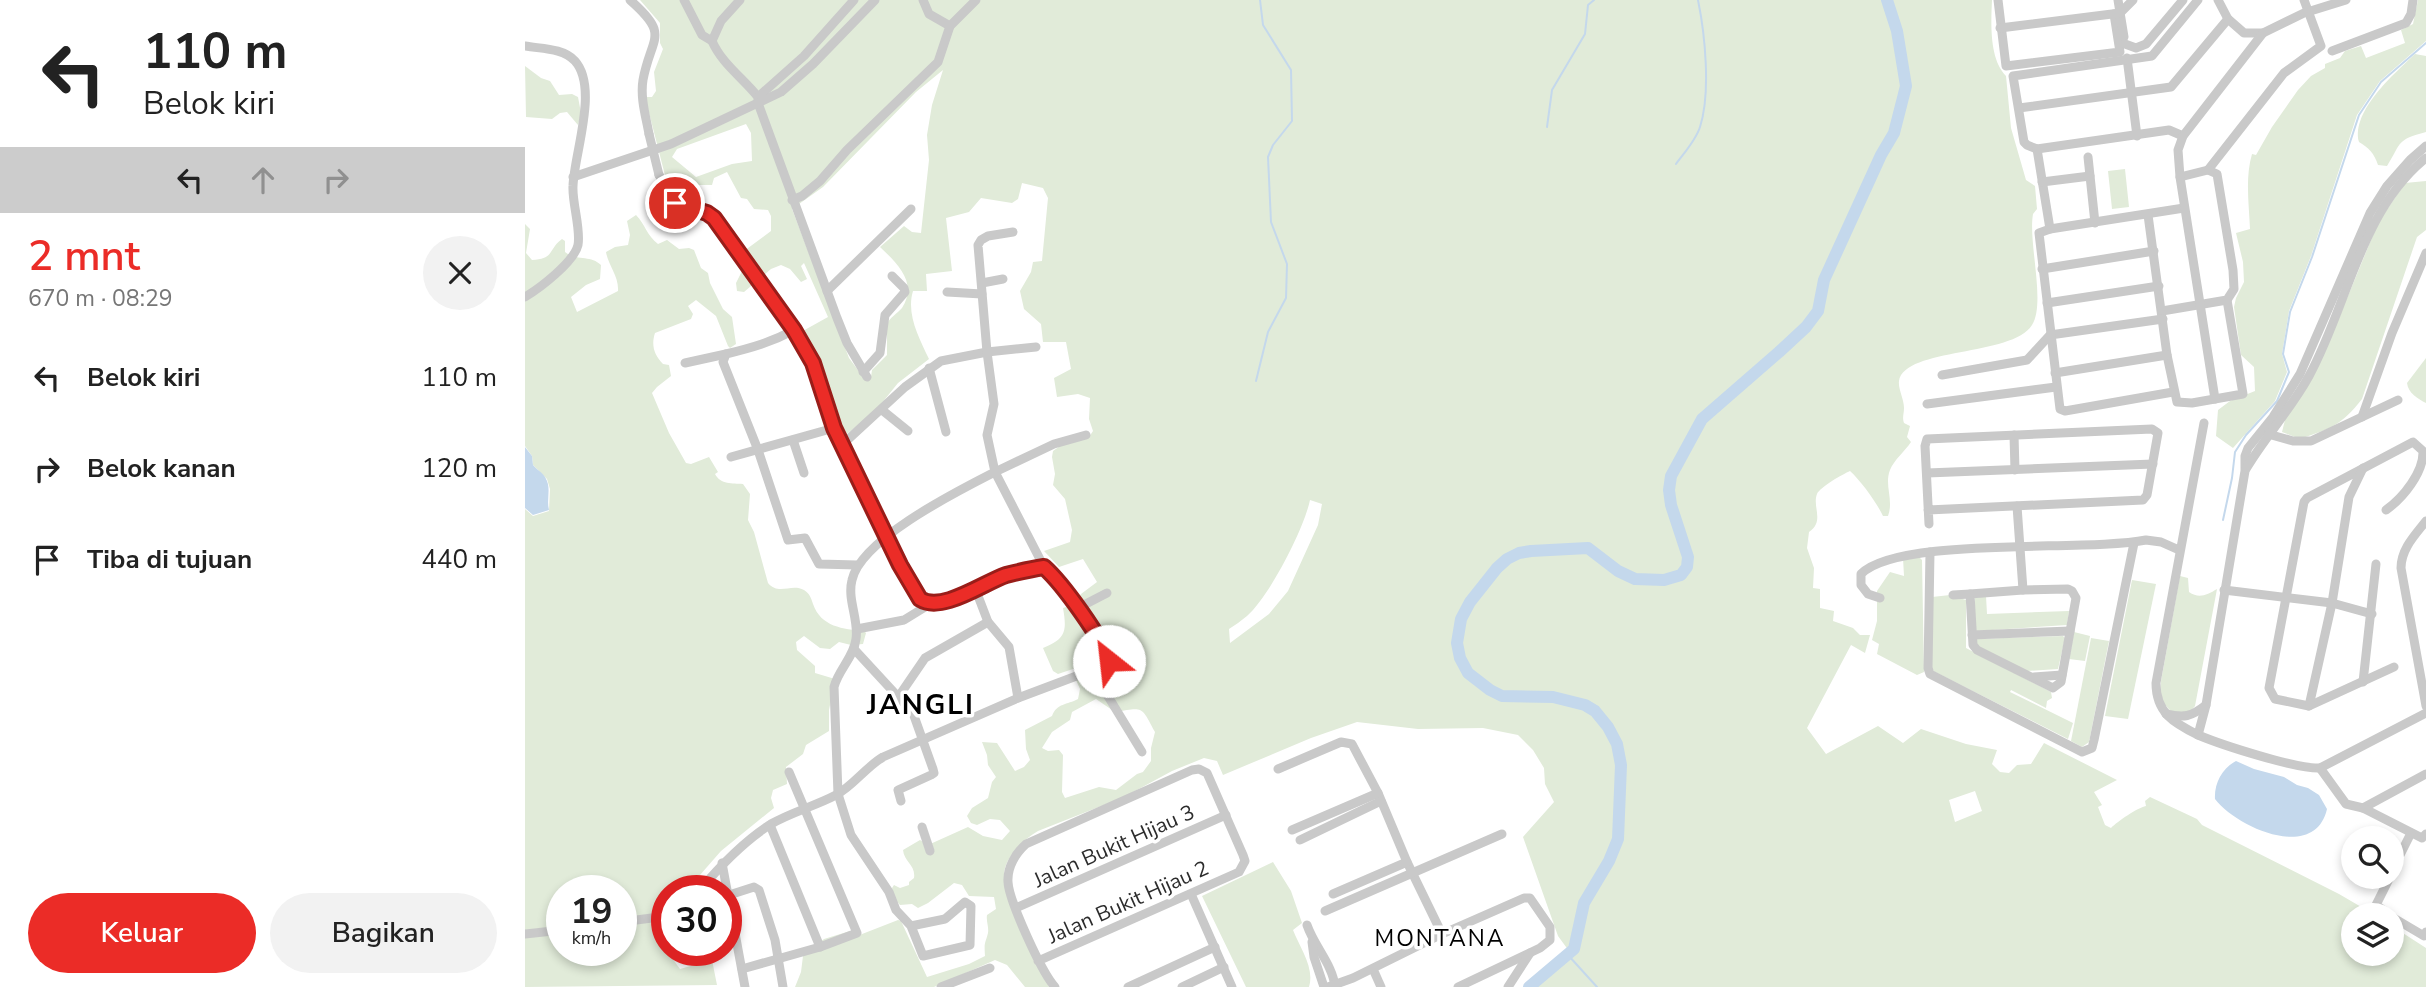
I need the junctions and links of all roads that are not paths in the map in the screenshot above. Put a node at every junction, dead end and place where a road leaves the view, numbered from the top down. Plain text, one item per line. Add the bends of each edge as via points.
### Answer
1 (630, 0) edge
2 (684, 0) edge
3 (740, 0) edge
4 (854, 0) edge
5 (875, 0) edge
6 (923, 0) edge
7 (975, 0) edge
8 (1998, 0) edge
9 (2118, 0) edge
10 (2133, 0) edge
11 (2183, 0) edge
12 (2198, 0) edge
13 (2218, 0) edge
14 (2304, 0) edge
15 (2413, 0) edge
16 (2343, 1) edge
17 (2309, 11) junction
18 (2117, 13) junction
19 (2228, 19) junction
20 (950, 26) junction
21 (2000, 28) junction
22 (2263, 33) junction
23 (712, 41) junction
24 (2125, 44) junction
25 (525, 46) edge
26 (2332, 51) dead end
27 (2127, 61) junction
28 (2131, 93) junction
29 (758, 100) junction
30 (2018, 108) junction
31 (2137, 136) junction
32 (2183, 136) junction
33 (2426, 146) edge
34 (2037, 149) junction
35 (2088, 157) dead end
36 (2426, 158) edge
37 (2208, 170) junction
38 (2090, 176) junction
39 (573, 177) junction
40 (2180, 177) junction
41 (2042, 182) junction
42 (792, 200) junction
43 (2184, 208) junction
44 (911, 209) dead end
45 (2148, 215) junction
46 (2095, 223) junction
47 (2045, 230) junction
48 (1013, 232) dead end
49 (2154, 251) junction
50 (2426, 253) edge
51 (2042, 269) junction
52 (893, 276) dead end
53 (1003, 279) dead end
54 (982, 283) junction
55 (2158, 286) junction
56 (827, 290) junction
57 (947, 292) dead end
58 (982, 294) junction
59 (525, 297) edge
60 (2227, 300) junction
61 (2047, 303) junction
62 (2200, 304) junction
63 (2162, 315) junction
64 (794, 330) junction
65 (2050, 335) junction
66 (1035, 347) dead end
67 (987, 352) junction
68 (726, 354) junction
69 (2167, 355) junction
70 (685, 363) dead end
71 (929, 368) junction
72 (2055, 373) junction
73 (1943, 375) dead end
74 (2056, 387) junction
75 (2175, 397) junction
76 (2215, 399) junction
77 (2398, 400) dead end
78 (1927, 404) dead end
79 (882, 410) junction
80 (2363, 417) junction
81 (2275, 419) junction
82 (2204, 423) dead end
83 (834, 428) junction
84 (908, 430) dead end
85 (946, 432) dead end
86 (2269, 434) junction
87 (1086, 435) dead end
88 (2014, 435) junction
89 (793, 440) junction
90 (842, 445) junction
91 (758, 450) junction
92 (731, 457) dead end
93 (2153, 464) junction
94 (2363, 468) junction
95 (2015, 470) junction
96 (2245, 471) junction
97 (995, 472) junction
98 (804, 473) dead end
99 (1927, 473) junction
100 (2017, 506) junction
101 (1928, 510) junction
102 (2386, 510) dead end
103 (2426, 521) edge
104 (1929, 524) dead end
105 (887, 538) junction
106 (2134, 543) junction
107 (2020, 547) junction
108 (2179, 550) junction
109 (1930, 552) junction
110 (2376, 564) dead end
111 (857, 565) junction
112 (1044, 567) junction
113 (975, 588) junction
114 (2023, 590) junction
115 (2224, 590) junction
116 (1107, 593) dead end
117 (1970, 594) junction
118 (1953, 595) dead end
119 (1880, 598) dead end
120 (2285, 598) junction
121 (2332, 603) junction
122 (930, 604) junction
123 (1078, 608) junction
124 (2372, 614) junction
125 (988, 621) junction
126 (857, 629) junction
127 (2070, 631) junction
128 (1972, 635) junction
129 (854, 649) junction
130 (2394, 667) dead end
131 (1092, 670) junction
132 (2363, 682) junction
133 (899, 696) junction
134 (1018, 698) junction
135 (2206, 705) junction
136 (2309, 706) junction
137 (2426, 706) edge
138 (2164, 713) junction
139 (2426, 713) edge
140 (2198, 735) junction
141 (922, 740) junction
142 (1142, 752) dead end
143 (2320, 768) junction
144 (1278, 769) dead end
145 (789, 772) dead end
146 (2426, 774) edge
147 (838, 794) junction
148 (1380, 797) junction
149 (901, 801) dead end
150 (803, 808) junction
151 (2363, 808) junction
152 (1226, 815) junction
153 (770, 825) junction
154 (922, 827) dead end
155 (1292, 830) dead end
156 (2410, 833) junction
157 (1502, 834) dead end
158 (2425, 837) edge
159 (1300, 840) dead end
160 (2404, 846) edge
161 (930, 851) dead end
162 (1407, 862) junction
163 (722, 863) junction
164 (1413, 874) junction
165 (712, 875) edge
166 (724, 875) edge
167 (742, 891) edge
168 (1191, 894) junction
169 (1333, 894) dead end
170 (1016, 908) junction
171 (1325, 911) dead end
172 (2404, 924) edge
173 (1307, 925) dead end
174 (912, 926) junction
175 (546, 932) edge
176 (2426, 932) edge
177 (525, 934) edge
178 (1441, 934) junction
179 (820, 947) junction
180 (1215, 947) junction
181 (1530, 953) junction
182 (780, 959) junction
183 (1038, 961) junction
184 (741, 966) edge
185 (1224, 967) junction
186 (990, 968) dead end
187 (742, 969) junction
188 (1373, 969) junction
189 (745, 987) edge
190 (783, 987) edge
191 (941, 987) edge
192 (1055, 987) edge
193 (1128, 987) edge
194 (1182, 987) edge
195 (1232, 987) edge
196 (1331, 987) edge
197 (1381, 987) edge
198 (1458, 987) edge
199 (1508, 987) edge

1 - 64 street, bridge via 657,33 643,82 643,100 659,175 675,203 714,218
2 - 23 street via 702,35
3 - 23 street via 720,21
4 - 29 street
5 - 29 street via 781,92
6 - 20 street via 929,14
7 - 20 street
8 - 21 street
9 - 18 street
10 - 18 street
11 - 24 street via 2146,44 2136,48
12 - 27 street via 2152,56
13 - 19 street
14 - 17 street
15 - 26 street via 2406,23
16 - 17 street
17 - 22 street
17 - 37 street via 2321,46 2284,73
18 - 21 street
18 - 21 street via 2120,52 2005,66
18 - 24 street
19 - 22 street via 2243,33
19 - 28 street via 2171,87
20 - 42 street via 938,62 820,181
22 - 32 street
23 - 29 street
24 - 27 street
25 - 39 street via 565,52 583,76 582,128
27 - 28 street
27 - 30 street via 2013,76
28 - 30 street
28 - 31 street
29 - 39 street via 671,144
29 - 42 street
30 - 34 street via 2024,142
31 - 32 street via 2169,130
31 - 34 street
32 - 40 street via 2178,150
33 - 81 street via 2387,186 2370,213 2300,374
34 - 41 street
35 - 38 street
36 - 81 street via 2395,190 2376,221 2309,376
37 - 40 street
37 - 60 street via 2218,176 2234,270 2234,289
38 - 41 street
38 - 46 street
39 - 59 street via 576,248 555,274
40 - 43 street
41 - 47 street
42 - 56 street
43 - 45 street
43 - 62 street
44 - 56 street
45 - 46 street
45 - 49 street
46 - 47 street
47 - 51 street
48 - 54 street via 981,240
49 - 51 street
49 - 55 street
50 - 80 street
51 - 61 street
52 - 56 street via 905,292 885,315 880,353 865,375
53 - 54 street
54 - 58 street
55 - 61 street
55 - 63 street
57 - 58 street
58 - 67 street
60 - 62 street
60 - 76 street via 2243,393
61 - 65 street
62 - 63 street
62 - 76 street
63 - 65 street
63 - 69 street
64 - 68 street via 764,345
64 - 83 street via 813,363
65 - 72 street
65 - 73 street via 2027,360
66 - 67 street
67 - 71 street via 949,358
67 - 97 street via 994,404 987,435
68 - 70 street
68 - 91 street via 723,362
69 - 72 street
69 - 75 street
71 - 79 street
71 - 85 street
72 - 74 street
74 - 75 street via 2063,411
74 - 78 street
75 - 76 street
77 - 80 street
79 - 84 street
79 - 90 street
80 - 86 street via 2311,440 2293,441
81 - 86 street
81 - 96 street via 2248,449
82 - 108 street
83 - 89 street
83 - 90 street
86 - 96 street
87 - 97 street via 1054,444
88 - 93 street via 2155,429
88 - 95 street
88 - 99 street via 1927,439
89 - 91 street
89 - 98 street
90 - 105 street
91 - 92 street
91 - 111 street via 788,540 805,538 819,564
93 - 95 street
93 - 100 street via 2143,500
94 - 102 street via 2413,442 2423,451 2422,467
94 - 120 street via 2304,502
94 - 121 street via 2349,497
95 - 99 street
96 - 115 street
97 - 105 street via 913,518
97 - 112 street
99 - 101 street
100 - 101 street
100 - 107 street
101 - 104 street
103 - 137 street via 2405,549 2401,568
105 - 111 street
105 - 122 street via 915,593
106 - 107 street
106 - 108 street via 2154,541
106 - 109 street via 2094,740 2092,748 2082,752 1930,674
107 - 109 street
107 - 114 street
108 - 138 street via 2156,683
109 - 119 street via 1869,566 1861,574 1861,585
110 - 124 street
111 - 126 street via 850,588
112 - 113 street
112 - 123 street
113 - 122 street via 949,601
113 - 125 street
114 - 117 street
114 - 127 street via 2072,591 2076,598
115 - 120 street
115 - 135 street
116 - 123 street
117 - 118 street
117 - 128 street
120 - 121 street
120 - 136 street via 2270,693 2275,699
121 - 124 street
121 - 136 street
122 - 126 street via 904,620
123 - 131 street via 1109,659
124 - 132 street
125 - 133 street via 925,658
125 - 134 street via 1009,647
126 - 129 street
127 - 128 street
127 - 128 street via 2061,682 2053,688 1977,650
129 - 133 street
129 - 147 street via 836,678 833,698
130 - 132 street
131 - 134 street
131 - 142 street
132 - 136 street
133 - 141 street via 915,716
134 - 141 street
135 - 138 street via 2183,718
135 - 140 street
138 - 140 street
139 - 143 street
140 - 143 street
141 - 147 street via 869,765
141 - 149 street via 934,773 899,789
143 - 151 street via 2346,804
144 - 148 street via 1346,742 1356,749
145 - 150 street
146 - 151 street
147 - 150 street
147 - 174 street via 854,842 896,909
148 - 155 street
148 - 159 street
148 - 162 street
150 - 153 street
150 - 179 street via 857,933
151 - 156 street
152 - 168 street, Jalan Bukit Hijau 2 via 1245,861 1239,872
152 - 170 street, Jalan Bukit Hijau 3
152 - 170 street via 1210,778 1203,770 1192,770 1026,844 1008,874
153 - 163 street
153 - 179 street
154 - 161 street
156 - 158 street
156 - 160 street
157 - 164 street
162 - 164 street
162 - 169 street
163 - 165 street
163 - 166 street
164 - 171 street
164 - 178 street
167 - 182 street via 759,890
168 - 180 street
168 - 183 street, Jalan Bukit Hijau 2
170 - 183 street
172 - 176 street via 2424,936
173 - 196 street via 1314,957
174 - 174 street via 945,919 965,902 971,906 969,946 923,956
175 - 177 street
178 - 181 street via 1527,898 1551,931 1545,945
178 - 188 street
179 - 182 street
180 - 185 street
180 - 193 street
181 - 198 street
181 - 199 street
182 - 187 street
182 - 190 street
183 - 192 street
184 - 187 street
185 - 194 street
185 - 195 street
186 - 191 street
187 - 189 street
188 - 196 street
188 - 197 street

